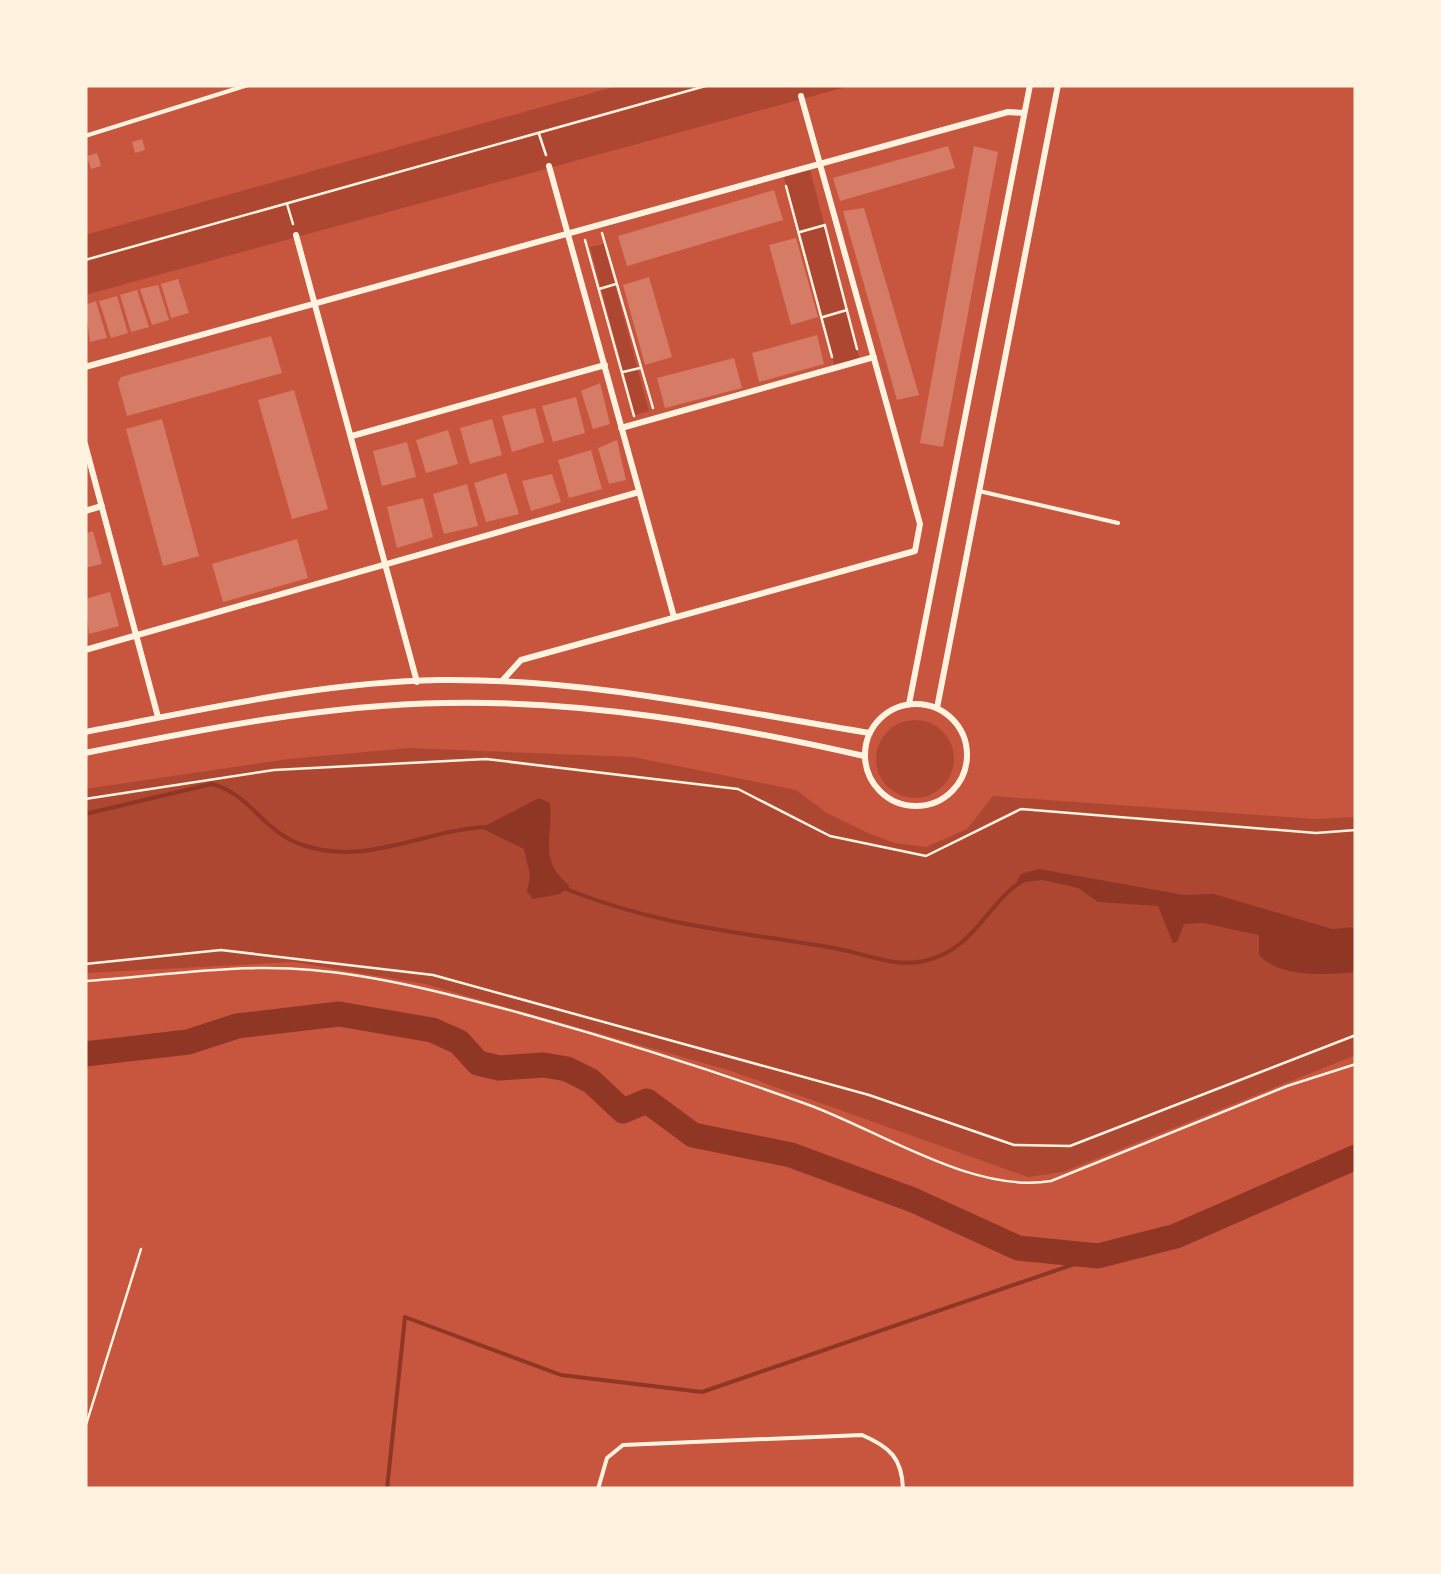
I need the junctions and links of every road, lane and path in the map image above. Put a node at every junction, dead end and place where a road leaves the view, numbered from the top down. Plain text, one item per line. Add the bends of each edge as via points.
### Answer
1 (248, 85) edge
2 (710, 85) edge
3 (1030, 85) edge
4 (1058, 85) edge
5 (800, 96) dead end
6 (1024, 113) junction
7 (539, 133) junction
8 (85, 136) edge
9 (819, 164) junction
10 (549, 166) joint
11 (783, 174) junction
12 (287, 204) junction
13 (821, 211) dead end
14 (600, 225) junction
15 (825, 226) junction
16 (582, 229) junction
17 (799, 233) junction
18 (567, 234) junction
19 (296, 235) joint
20 (85, 260) edge
21 (616, 284) junction
22 (598, 289) junction
23 (316, 304) junction
24 (847, 310) junction
25 (821, 318) junction
26 (874, 358) junction
27 (860, 361) junction
28 (605, 364) junction
29 (85, 367) edge
30 (640, 367) junction
31 (835, 368) junction
32 (622, 373) junction
33 (657, 418) junction
34 (636, 423) junction
35 (621, 428) junction
36 (352, 436) junction
37 (85, 444) edge
38 (639, 492) junction
39 (980, 492) junction
40 (102, 506) junction
41 (85, 511) edge
42 (1118, 522) dead end
43 (386, 563) junction
44 (674, 617) junction
45 (138, 636) junction
46 (85, 650) edge
47 (502, 681) junction
48 (417, 682) junction
49 (909, 704) junction
50 (937, 708) junction
51 (158, 716) junction
52 (85, 732) edge
53 (870, 733) junction
54 (85, 753) edge
55 (864, 756) junction
56 (85, 800) edge
57 (1356, 830) edge
58 (85, 964) edge
59 (85, 981) edge
60 (1356, 1035) edge
61 (1356, 1064) edge
62 (142, 1249) dead end
63 (85, 1428) edge
64 (598, 1489) edge
65 (903, 1489) edge

1 - 8 lane
2 - 7 path
3 - 6 street
4 - 39 street
5 - 9 street
6 - 9 street
6 - 49 street
7 - 10 path
7 - 12 path
9 - 11 street
9 - 26 street
10 - 18 street
11 - 14 street
11 - 17 path
12 - 19 path
12 - 20 path
13 - 15 path
14 - 16 street
14 - 21 path
15 - 17 path
15 - 24 path
16 - 18 street
16 - 22 path
17 - 25 path
18 - 23 street
18 - 28 street
19 - 23 street
21 - 22 path
21 - 30 path
22 - 32 path
23 - 29 street
23 - 36 street
24 - 25 path
24 - 27 path
25 - 31 path
26 - 27 street
26 - 44 street via 920,524 915,550
27 - 31 street
28 - 35 street
28 - 36 street
30 - 32 path
30 - 33 path
31 - 33 street
32 - 34 path
33 - 34 street
34 - 35 street
35 - 38 street
36 - 43 street
37 - 40 street
38 - 43 street
38 - 44 street
39 - 42 lane
39 - 50 street
40 - 41 street
40 - 45 street
43 - 45 street
43 - 48 street
44 - 47 street via 521,660
45 - 46 street
45 - 51 street
47 - 48 street
47 - 53 street via 664,696
48 - 51 street
49 - 50 street
49 - 53 street via 886,714
50 - 55 street via 956,723 968,750 963,778 939,802 904,806 882,795
51 - 52 street
53 - 55 street
54 - 55 street via 303,715 483,703 628,714
56 - 57 path via 274,770 486,759 738,789 830,836 926,856 1021,809 1316,833
58 - 60 path via 221,950 433,975 869,1095 1014,1144 1070,1146
59 - 61 path via 256,968 314,970 436,993 670,1060 810,1106 984,1178 1025,1186
62 - 63 path
64 - 65 lane via 606,1458 623,1445 862,1435 888,1446 902,1468

